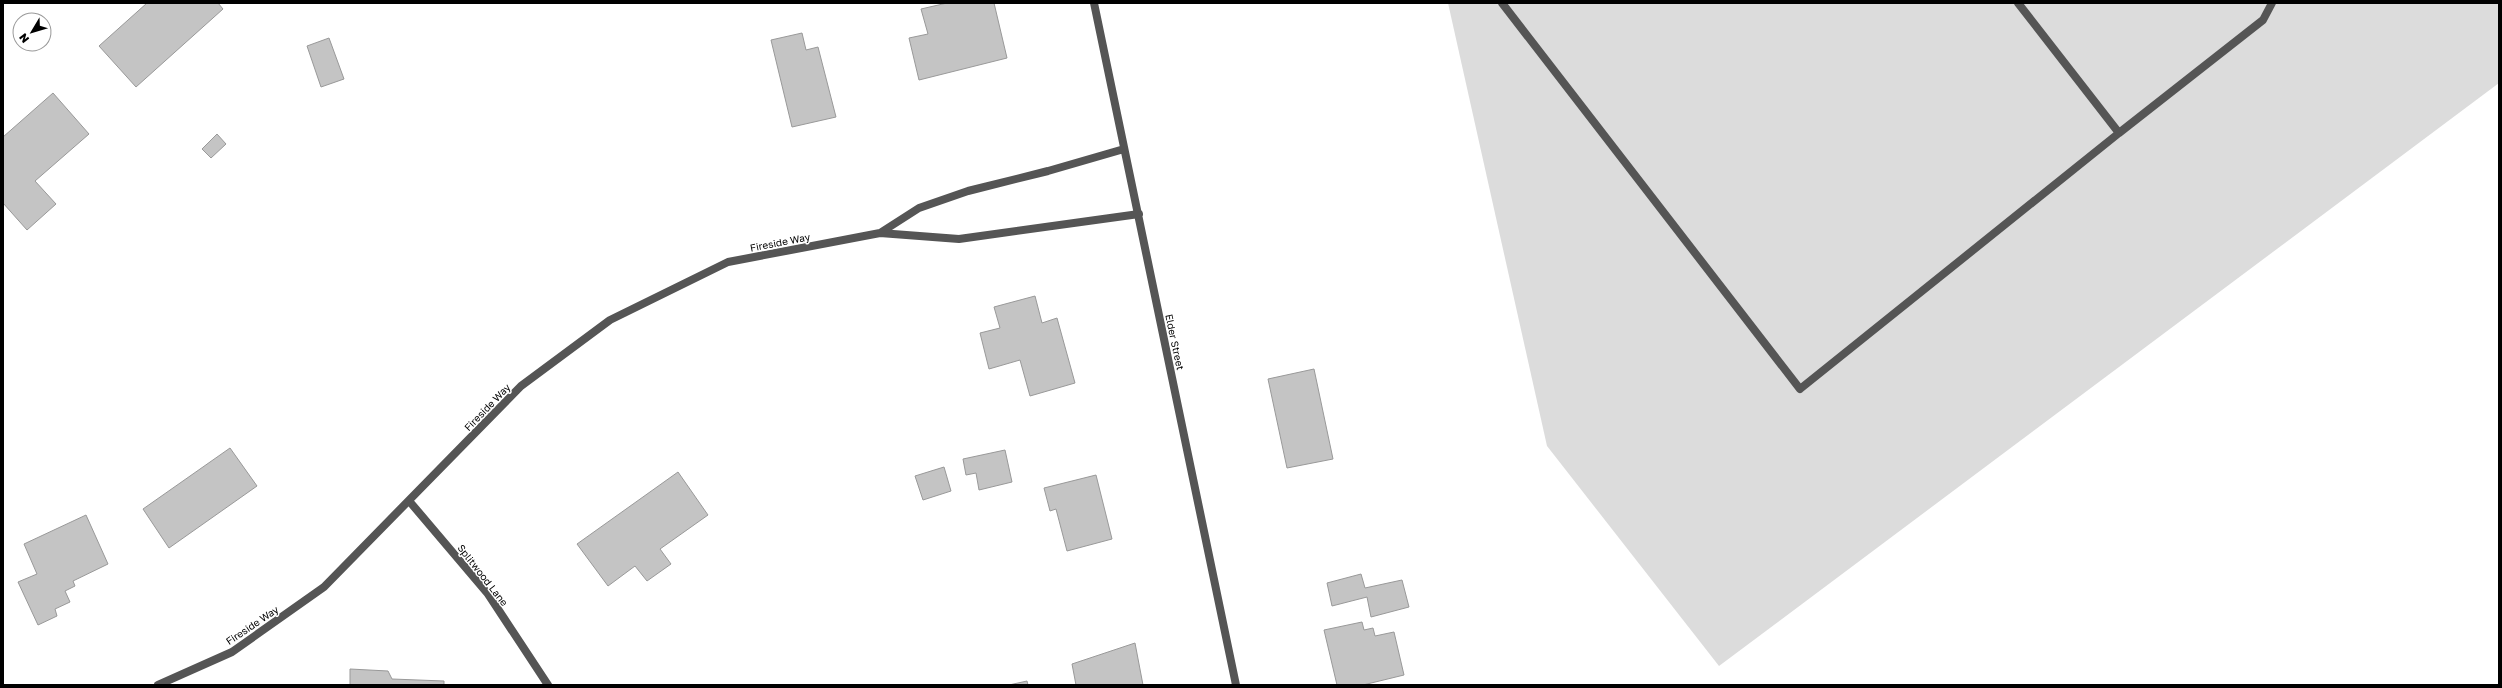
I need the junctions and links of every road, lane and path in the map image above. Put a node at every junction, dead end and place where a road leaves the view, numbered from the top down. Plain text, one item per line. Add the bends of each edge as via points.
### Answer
1 (1094, 3) edge
2 (1502, 3) edge
3 (2018, 3) edge
4 (2272, 3) edge
5 (2119, 133) junction
6 (1124, 150) junction
7 (1139, 214) junction
8 (880, 233) junction
9 (410, 502) junction
10 (158, 685) edge
11 (548, 685) edge
12 (1236, 685) edge

1 - 6 street, Elder Street
2 - 5 street via 1800,389
3 - 5 street
4 - 5 street via 2263,20
6 - 7 street, Elder Street
6 - 8 street, Fireside Way via 968,191 919,208
7 - 8 street, Fireside Way via 959,239
7 - 12 street, Elder Street
8 - 9 street, Fireside Way via 728,262 610,320 521,386
9 - 10 street, Fireside Way via 324,587 232,652
9 - 11 street, Splitwood Lane via 488,594

